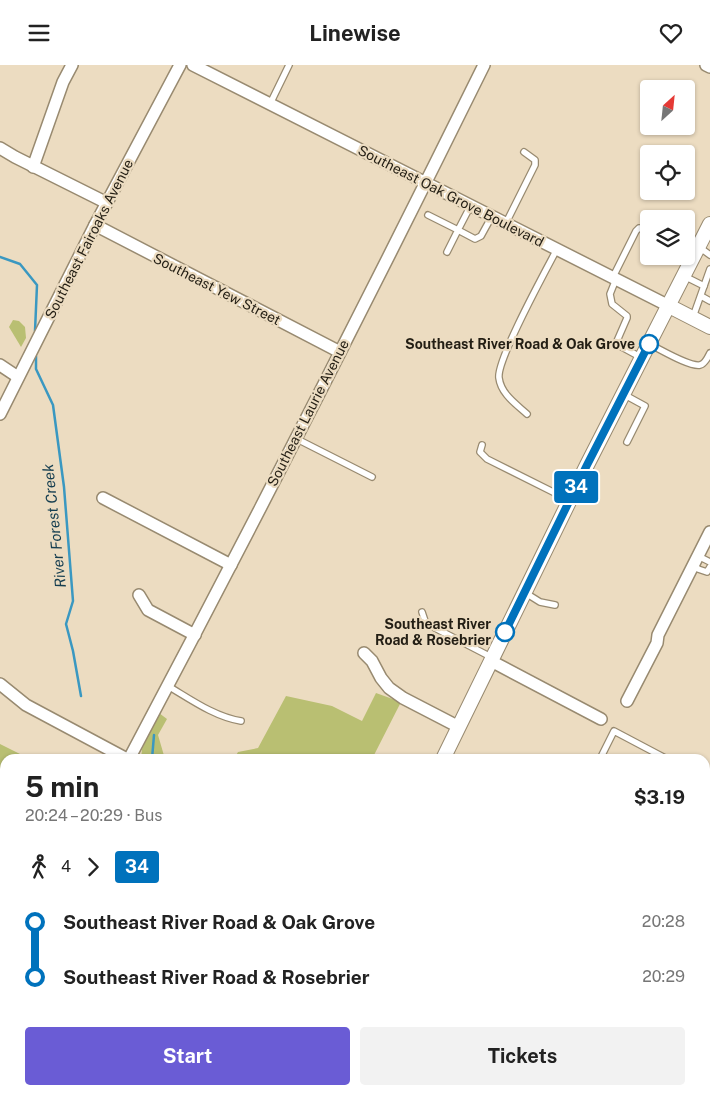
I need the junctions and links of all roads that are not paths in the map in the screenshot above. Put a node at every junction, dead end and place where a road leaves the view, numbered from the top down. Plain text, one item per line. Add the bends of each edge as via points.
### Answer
1 (72, 65) edge
2 (180, 65) edge
3 (193, 65) edge
4 (289, 65) edge
5 (484, 65) edge
6 (706, 65) edge
7 (710, 67) edge
8 (270, 104) junction
9 (0, 148) edge
10 (524, 151) dead end
11 (33, 167) junction
12 (426, 183) junction
13 (106, 203) junction
14 (470, 205) junction
15 (428, 215) dead end
16 (492, 216) junction
17 (506, 223) junction
18 (710, 224) edge
19 (95, 225) junction
20 (640, 229) edge
21 (458, 230) junction
22 (557, 249) junction
23 (447, 251) dead end
24 (697, 252) edge
25 (710, 269) edge
26 (684, 276) junction
27 (614, 278) junction
28 (704, 286) junction
29 (701, 296) junction
30 (710, 301) edge
31 (669, 306) junction
32 (693, 318) junction
33 (710, 327) edge
34 (649, 344) junction
35 (340, 351) junction
36 (710, 353) edge
37 (642, 358) junction
38 (0, 365) edge
39 (18, 377) junction
40 (623, 394) junction
41 (527, 413) dead end
42 (0, 414) edge
43 (296, 438) junction
44 (627, 442) dead end
45 (482, 445) dead end
46 (372, 477) dead end
47 (103, 498) dead end
48 (569, 500) junction
49 (710, 532) edge
50 (696, 560) junction
51 (710, 562) edge
52 (231, 565) junction
53 (710, 567) edge
54 (524, 593) junction
55 (139, 595) dead end
56 (555, 605) dead end
57 (422, 612) dead end
58 (195, 635) junction
59 (364, 653) dead end
60 (492, 659) junction
61 (0, 684) edge
62 (168, 686) junction
63 (627, 701) dead end
64 (601, 719) dead end
65 (241, 721) dead end
66 (459, 727) junction
67 (119, 754) edge
68 (131, 754) edge
69 (446, 754) edge
70 (602, 754) edge
71 (658, 754) edge

1 - 11 street
2 - 13 street, Southeast Fairoaks Avenue
3 - 8 street, Southeast Oak Grove Boulevard
4 - 8 lane
5 - 12 street, Southeast Laurie Avenue
6 - 7 street
8 - 12 street, Southeast Oak Grove Boulevard
9 - 11 street
10 - 17 lane via 535,160 535,165
11 - 13 street
12 - 14 street, Southeast Oak Grove Boulevard
12 - 35 street, Southeast Laurie Avenue
13 - 19 street, Southeast Fairoaks Avenue
14 - 16 street, Southeast Oak Grove Boulevard
14 - 21 lane
15 - 21 lane
16 - 17 street, Southeast Oak Grove Boulevard
16 - 21 lane via 481,236 475,239
17 - 22 street, Southeast Oak Grove Boulevard
18 - 24 street
19 - 35 street, Southeast Yew Street
19 - 39 street, Southeast Fairoaks Avenue
20 - 27 lane via 636,231
21 - 23 lane
22 - 27 street, Southeast Oak Grove Boulevard
22 - 41 lane via 498,372 506,394
24 - 26 street
25 - 28 lane
26 - 28 lane
26 - 31 street
27 - 31 street, Southeast Oak Grove Boulevard
27 - 37 lane via 610,293 612,304 627,316 617,341
28 - 29 lane
29 - 30 lane
29 - 32 lane
31 - 32 street, Southeast Oak Grove Boulevard
31 - 34 street
32 - 33 street, Southeast Oak Grove Boulevard
34 - 36 lane via 699,365
34 - 37 street
35 - 43 street, Southeast Laurie Avenue
37 - 40 street
38 - 39 street
39 - 42 street, Southeast Fairoaks Avenue
40 - 44 lane via 645,405
40 - 48 street
43 - 46 lane
43 - 52 street, Southeast Laurie Avenue
45 - 48 lane via 480,451 487,459
47 - 52 street
48 - 54 street
49 - 50 street
50 - 51 lane
50 - 53 lane via 698,569 707,572
50 - 63 street
52 - 58 street, Southeast Laurie Avenue
54 - 56 lane via 540,602
54 - 60 street
55 - 58 street via 148,610
57 - 60 lane via 425,621 434,628
58 - 62 street, Southeast Laurie Avenue
59 - 66 street via 389,688
60 - 64 street
60 - 66 street
61 - 67 street via 26,705
62 - 65 lane via 230,719
62 - 68 street, Southeast Laurie Avenue
66 - 69 street
70 - 71 lane via 614,731

